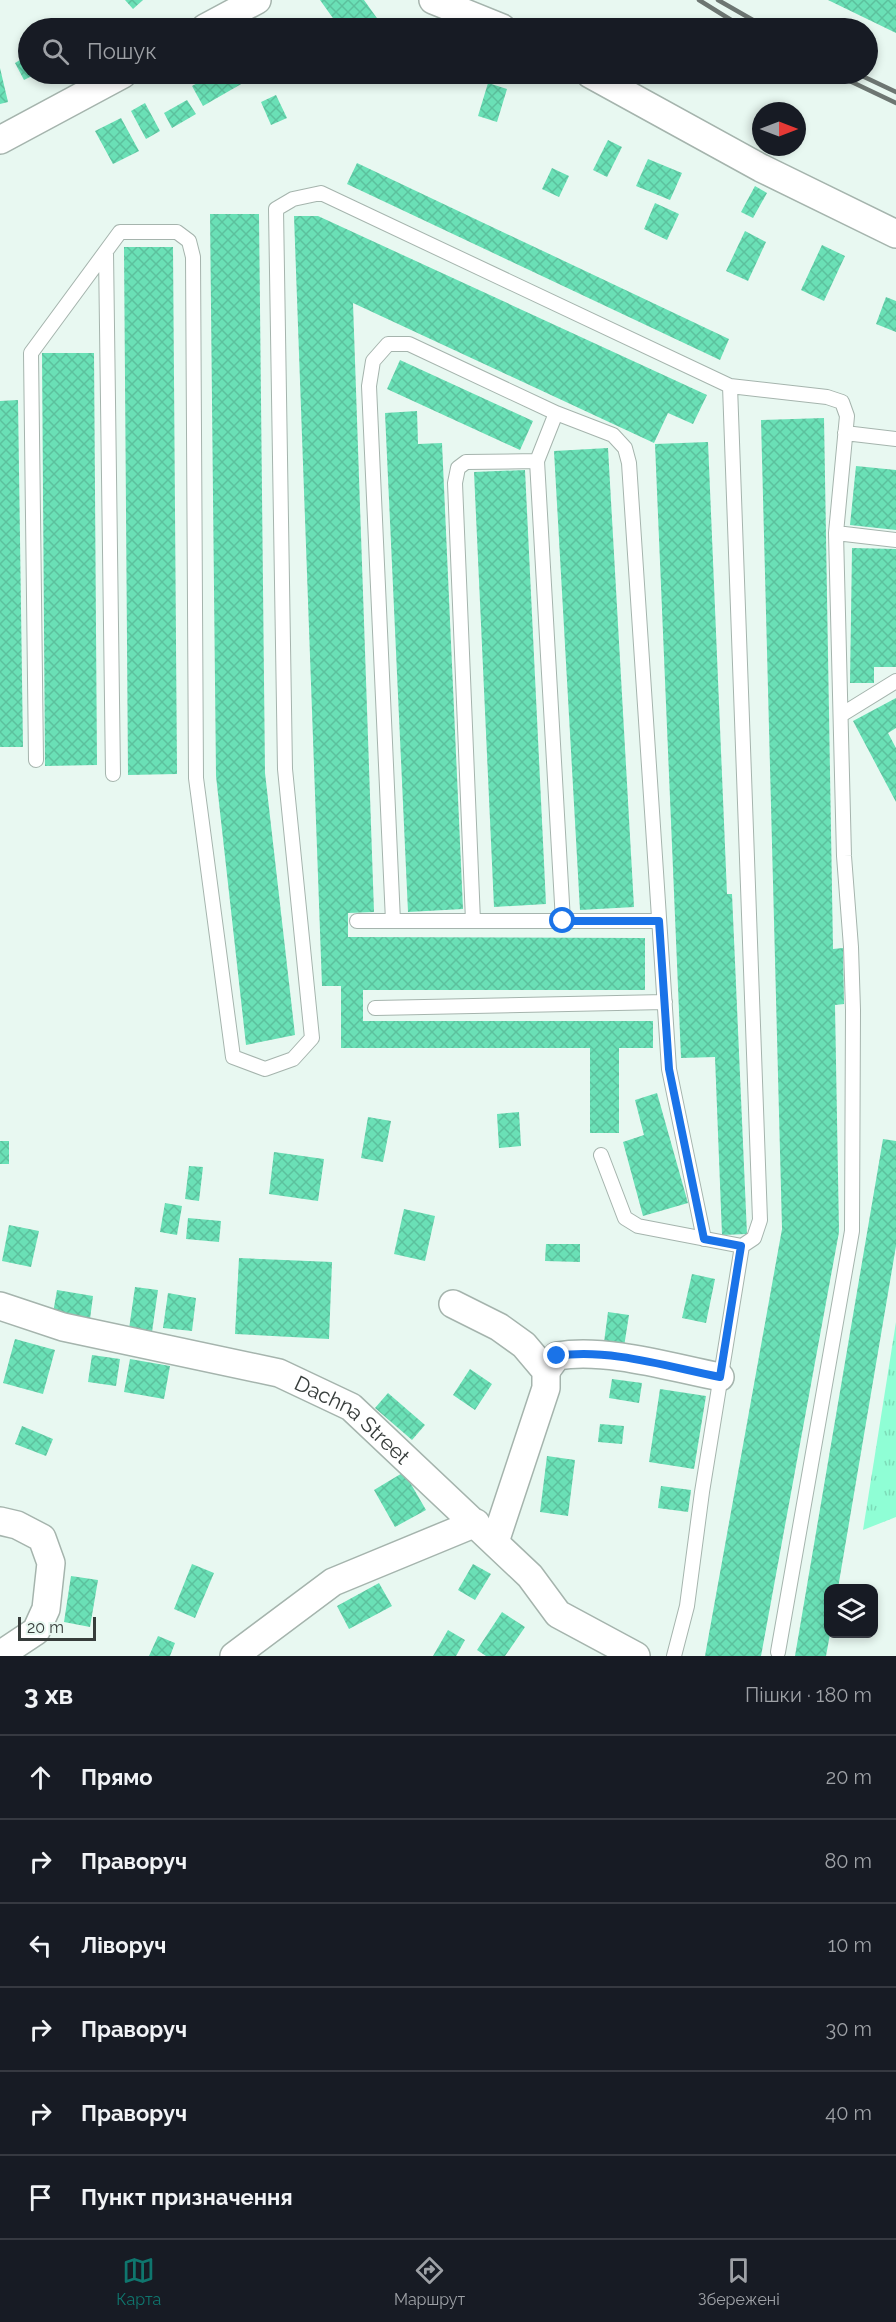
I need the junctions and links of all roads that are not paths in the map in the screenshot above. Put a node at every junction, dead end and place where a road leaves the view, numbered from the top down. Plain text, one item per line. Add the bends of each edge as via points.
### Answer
1 (257, 0) edge
2 (433, 0) edge
3 (224, 18) edge
4 (477, 18) edge
5 (104, 84) edge
6 (608, 84) edge
7 (0, 140) edge
8 (896, 234) edge
9 (106, 252) junction
10 (730, 386) junction
11 (556, 413) junction
12 (845, 433) junction
13 (896, 439) edge
14 (537, 461) junction
15 (836, 533) junction
16 (896, 540) edge
17 (896, 681) edge
18 (841, 715) junction
19 (36, 760) dead end
20 (113, 774) dead end
21 (357, 921) dead end
22 (393, 921) junction
23 (473, 921) junction
24 (563, 921) junction
25 (659, 921) junction
26 (665, 1002) junction
27 (375, 1008) dead end
28 (601, 1155) dead end
29 (704, 1239) junction
30 (741, 1246) junction
31 (453, 1304) dead end
32 (0, 1306) edge
33 (546, 1371) junction
34 (720, 1377) junction
35 (0, 1521) edge
36 (486, 1533) junction
37 (778, 1653) dead end
38 (0, 1655) edge
39 (234, 1656) edge
40 (636, 1656) edge
41 (674, 1656) edge

1 - 3 street
2 - 4 street
5 - 7 street
6 - 8 street via 761,168
9 - 10 lane via 120,232 177,232 189,241 193,257 196,778 234,1057 265,1069 293,1059 312,1038 285,769 276,209 292,199 321,193
9 - 19 lane via 31,353
9 - 20 lane
10 - 12 lane via 842,402 847,416
10 - 30 lane via 760,1220 754,1238
11 - 14 lane
11 - 22 lane via 410,344 388,344 373,361 369,386
11 - 25 lane via 613,435 625,448
12 - 13 lane
12 - 15 lane
14 - 23 lane via 466,462 458,468 455,483
14 - 24 lane
15 - 16 lane
15 - 18 lane
17 - 18 lane
18 - 37 lane via 844,856 852,947 852,1231
21 - 22 lane
22 - 23 lane
23 - 24 lane
24 - 25 lane
25 - 26 lane
26 - 27 lane
26 - 29 lane via 669,1069
28 - 29 lane via 625,1218 638,1226
29 - 30 lane
30 - 34 lane
31 - 33 street via 499,1327 524,1346
32 - 36 street, Dachna Street via 63,1327 279,1373 351,1407
33 - 34 street via 557,1356 606,1355
33 - 36 street via 546,1388
34 - 41 lane via 687,1606
35 - 38 street via 42,1538 51,1563 46,1610 36,1631
36 - 39 street via 333,1582
36 - 40 street, Dachna Street via 530,1576 558,1614

